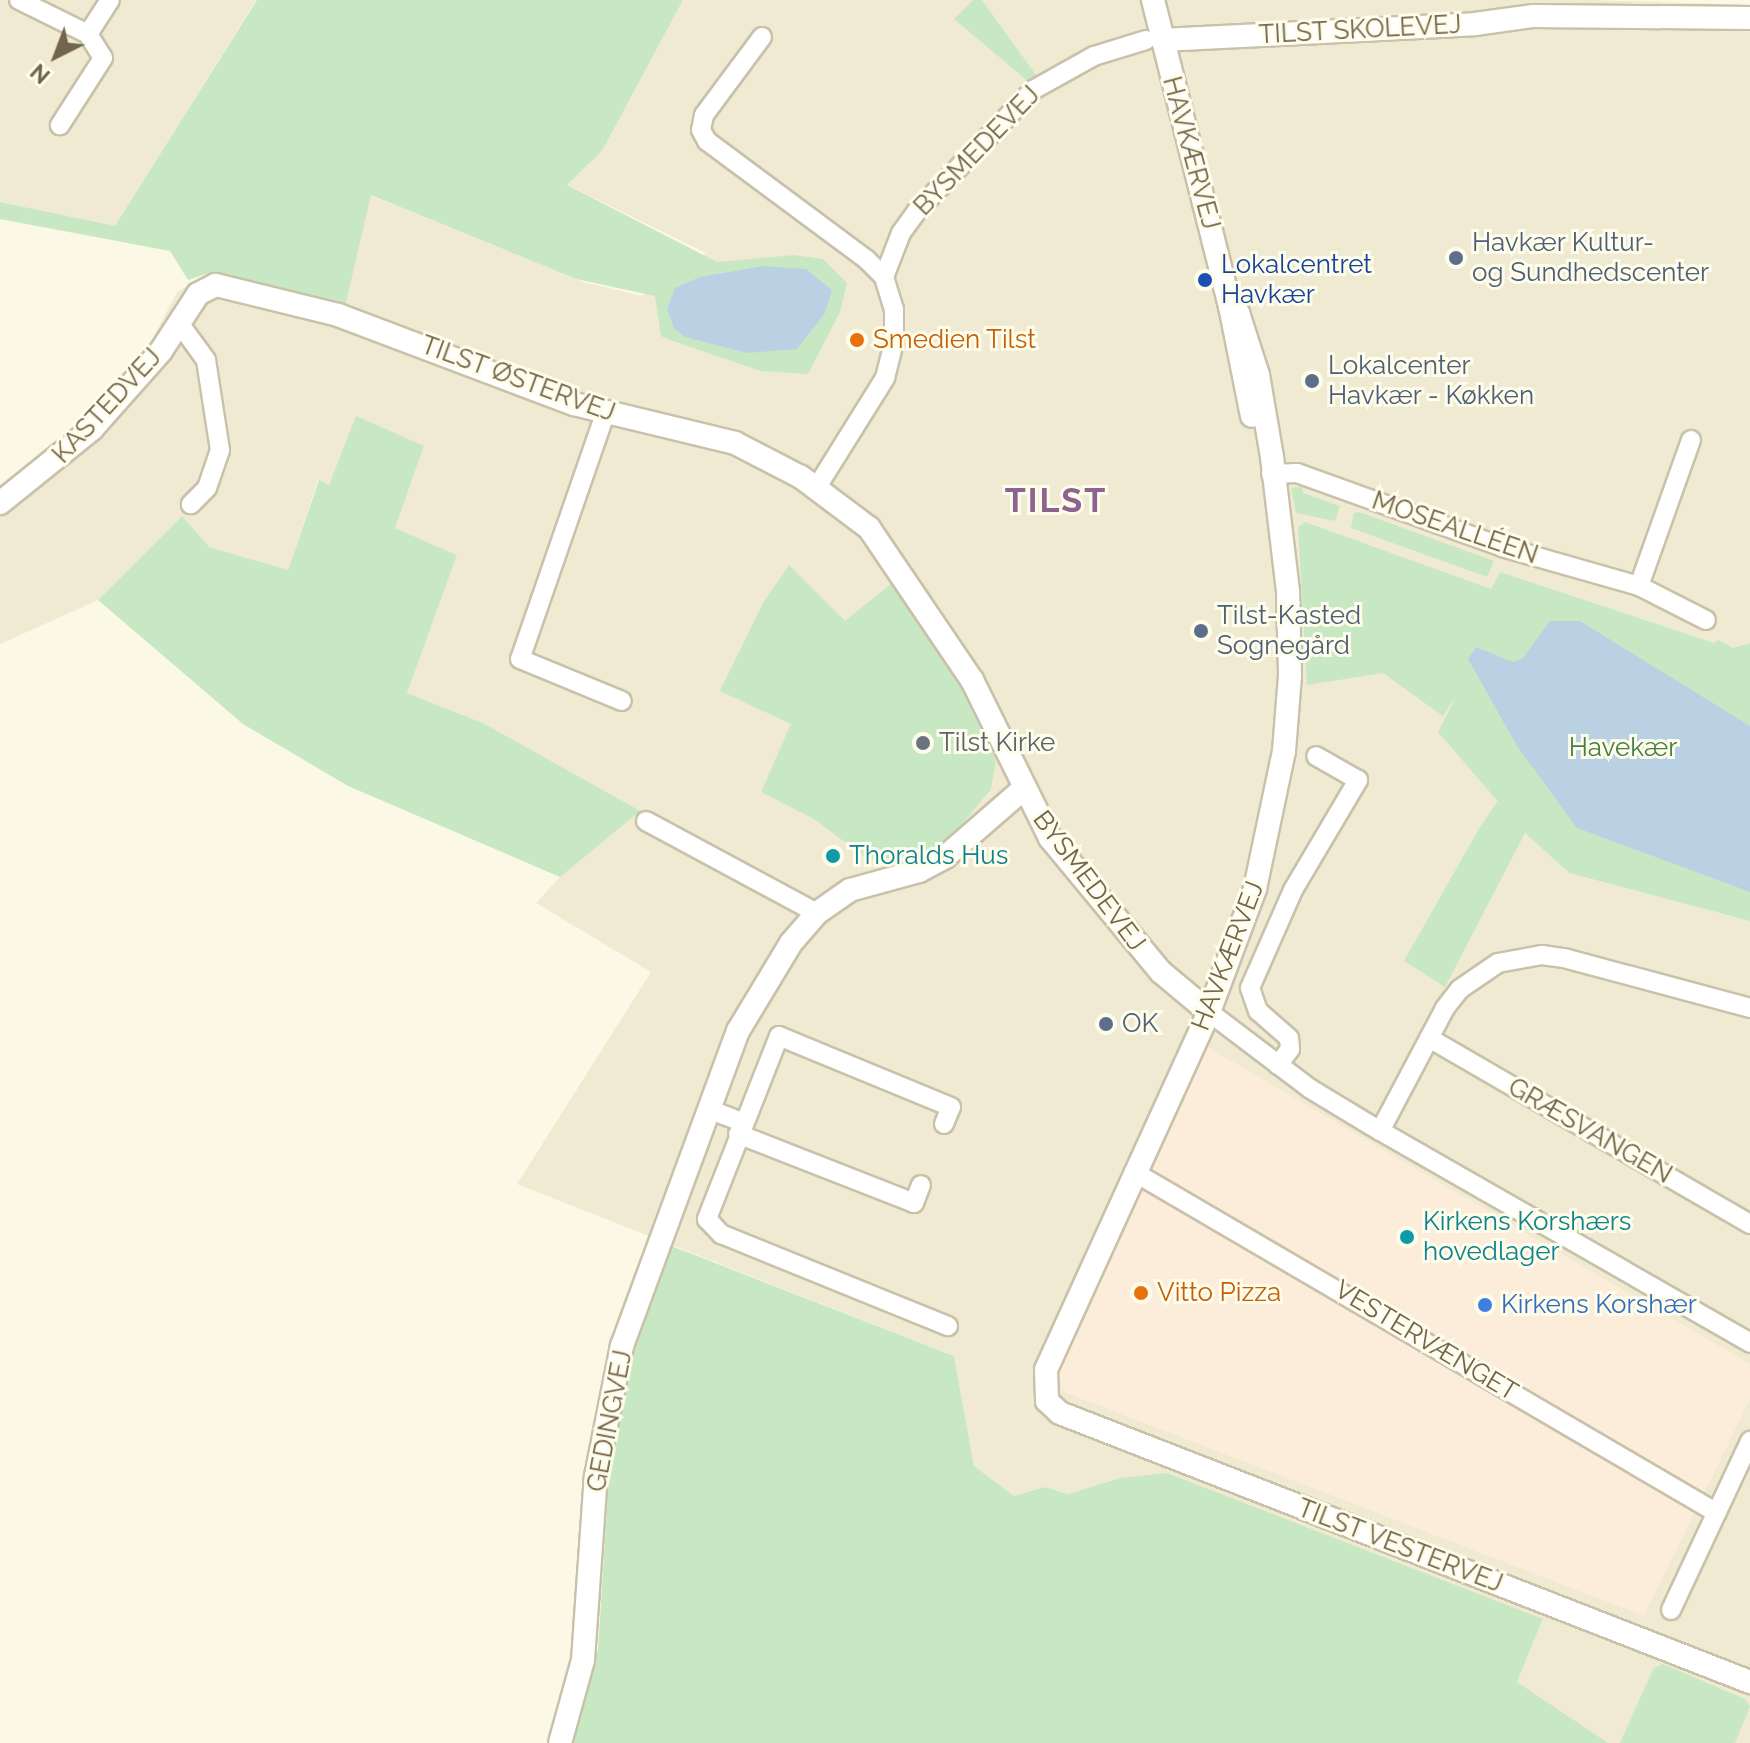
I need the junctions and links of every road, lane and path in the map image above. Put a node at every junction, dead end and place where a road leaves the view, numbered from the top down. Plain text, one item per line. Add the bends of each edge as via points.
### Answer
1 (19, 0) edge
2 (110, 0) edge
3 (1153, 0) edge
4 (1750, 18) edge
5 (88, 34) junction
6 (762, 37) dead end
7 (1154, 40) junction
8 (60, 125) dead end
9 (884, 277) junction
10 (198, 294) joint
11 (179, 323) junction
12 (605, 414) junction
13 (1691, 440) dead end
14 (1271, 474) junction
15 (817, 487) junction
16 (0, 503) edge
17 (191, 504) dead end
18 (869, 528) joint
19 (1639, 586) junction
20 (1706, 620) dead end
21 (622, 701) dead end
22 (1316, 756) dead end
23 (1022, 790) junction
24 (646, 821) dead end
25 (817, 913) junction
26 (1750, 1008) edge
27 (1209, 1012) junction
28 (1429, 1038) junction
29 (1278, 1065) junction
30 (708, 1109) junction
31 (944, 1124) dead end
32 (740, 1128) junction
33 (1380, 1131) junction
34 (1134, 1172) junction
35 (921, 1185) dead end
36 (1750, 1224) edge
37 (948, 1326) dead end
38 (1750, 1343) edge
39 (1051, 1407) joint
40 (1750, 1441) edge
41 (1717, 1513) junction
42 (1671, 1610) dead end
43 (1750, 1682) edge
44 (560, 1743) edge

1 - 5 street
2 - 5 street
3 - 7 street, HAVKÆRVEJ
4 - 7 street, TILST SKOLEVEJ via 1533,16
5 - 8 street via 103,58
6 - 9 street via 704,115 701,130 707,141
7 - 9 street, BYSMEDEVEJ via 1094,56 1033,90 917,211 901,233
7 - 14 street, HAVKÆRVEJ via 1230,306 1242,380
9 - 15 street via 894,331 885,378
10 - 11 street, KASTEDVEJ
10 - 12 street, TILST ØSTERVEJ via 229,285 315,308
11 - 16 street, KASTEDVEJ via 92,429
11 - 17 street via 206,360 220,450 207,488
12 - 15 street, TILST ØSTERVEJ via 735,443
12 - 21 street via 520,659
13 - 19 street
14 - 19 street, MOSEALLÉEN via 1297,473 1502,547
14 - 27 street, HAVKÆRVEJ via 1288,592 1290,676 1284,751 1255,889
15 - 18 street, TILST ØSTERVEJ
18 - 23 street, BYSMEDEVEJ via 972,680
19 - 20 street, MOSEALLÉEN
22 - 29 street, HAVKÆRVEJ via 1358,780 1293,890 1250,988 1258,1011 1289,1038 1290,1049
23 - 25 street, GEDINGVEJ via 945,857 919,871 850,890
23 - 27 street, BYSMEDEVEJ via 1091,893 1161,972
24 - 25 street
25 - 30 street, GEDINGVEJ via 762,986
26 - 28 street via 1564,958 1520,957 1485,970 1460,989
27 - 29 street
27 - 34 street, HAVKÆRVEJ
28 - 33 street
28 - 36 street, GRÆSVANGEN
29 - 33 street
30 - 32 street
30 - 44 street, GEDINGVEJ via 622,1346 596,1476 583,1660
31 - 32 street via 951,1107 779,1036
32 - 35 street via 914,1203
32 - 37 street via 707,1219 714,1231
33 - 38 street
34 - 39 street, HAVKÆRVEJ via 1046,1370 1043,1387
34 - 41 street, VESTERVÆNGET
39 - 43 street, TILST VESTERVEJ
40 - 41 street
41 - 42 street

